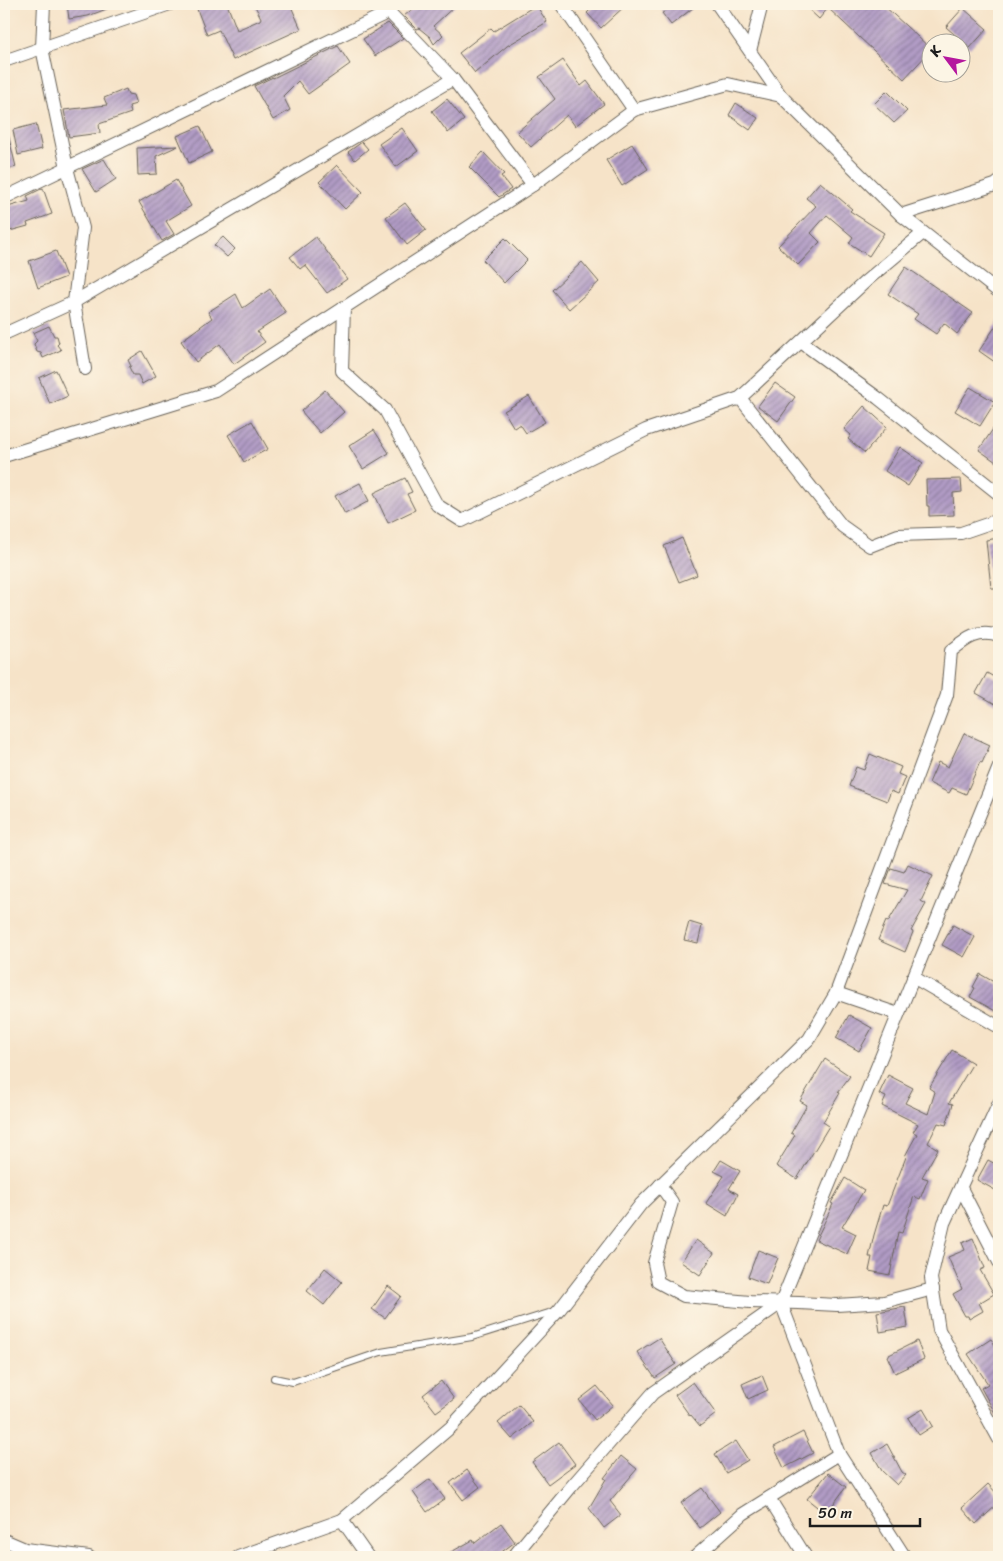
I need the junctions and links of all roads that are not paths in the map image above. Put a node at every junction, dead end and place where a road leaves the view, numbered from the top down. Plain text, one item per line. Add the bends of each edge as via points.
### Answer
1 (44, 4) edge
2 (170, 4) edge
3 (561, 4) edge
4 (717, 4) edge
5 (762, 4) edge
6 (387, 8) edge
7 (42, 48) junction
8 (750, 51) junction
9 (4, 61) edge
10 (453, 79) junction
11 (782, 96) junction
12 (634, 110) junction
13 (67, 168) junction
14 (999, 182) edge
15 (533, 185) junction
16 (4, 198) edge
17 (901, 215) junction
18 (923, 233) junction
19 (999, 292) edge
20 (74, 302) junction
21 (344, 307) junction
22 (4, 334) edge
23 (801, 342) junction
24 (85, 370) dead end
25 (740, 398) junction
26 (4, 456) edge
27 (999, 494) edge
28 (999, 520) edge
29 (999, 636) edge
30 (999, 767) edge
31 (913, 977) junction
32 (836, 992) junction
33 (898, 1014) junction
34 (999, 1027) edge
35 (999, 1103) edge
36 (660, 1185) junction
37 (961, 1188) junction
38 (999, 1262) edge
39 (933, 1289) junction
40 (781, 1302) junction
41 (560, 1309) junction
42 (274, 1378) dead end
43 (999, 1439) edge
44 (840, 1454) junction
45 (769, 1498) junction
46 (342, 1520) junction
47 (4, 1540) edge
48 (89, 1557) edge
49 (238, 1557) edge
50 (368, 1557) edge
51 (513, 1557) edge
52 (695, 1557) edge
53 (806, 1557) edge
54 (905, 1557) edge

1 - 7 street
2 - 7 street
3 - 12 street
4 - 8 street
5 - 8 street
6 - 10 street
6 - 13 street
7 - 9 street
7 - 13 street
8 - 11 street
10 - 15 street
10 - 20 street
11 - 12 street via 728,84
11 - 17 street
12 - 15 street
13 - 16 street
13 - 20 street via 84,228
14 - 17 street
15 - 21 street
17 - 18 street
18 - 19 street
18 - 23 street
20 - 22 street
20 - 24 street
21 - 25 street via 342,371 385,410 438,505 462,520 646,430
21 - 26 street via 216,391
23 - 25 street
23 - 27 street
25 - 28 street via 842,526 870,546 898,535 961,533
29 - 32 street via 990,633 969,637 951,651 947,695
30 - 31 street
31 - 33 street
31 - 34 street
32 - 33 street
32 - 36 street via 809,1039
33 - 40 street
35 - 37 street
36 - 40 street via 672,1202 654,1263 658,1282 684,1296
36 - 41 street via 641,1204
37 - 38 street
37 - 39 street via 944,1223 931,1278
39 - 40 street via 884,1302 837,1305
39 - 43 street via 939,1330
40 - 44 street
40 - 51 street via 653,1393
41 - 42 lane via 472,1337 381,1352 294,1382
41 - 46 street via 451,1427
44 - 45 street
44 - 54 street
45 - 52 street via 743,1514
45 - 53 street
46 - 49 street
46 - 50 street
47 - 48 street via 25,1549

